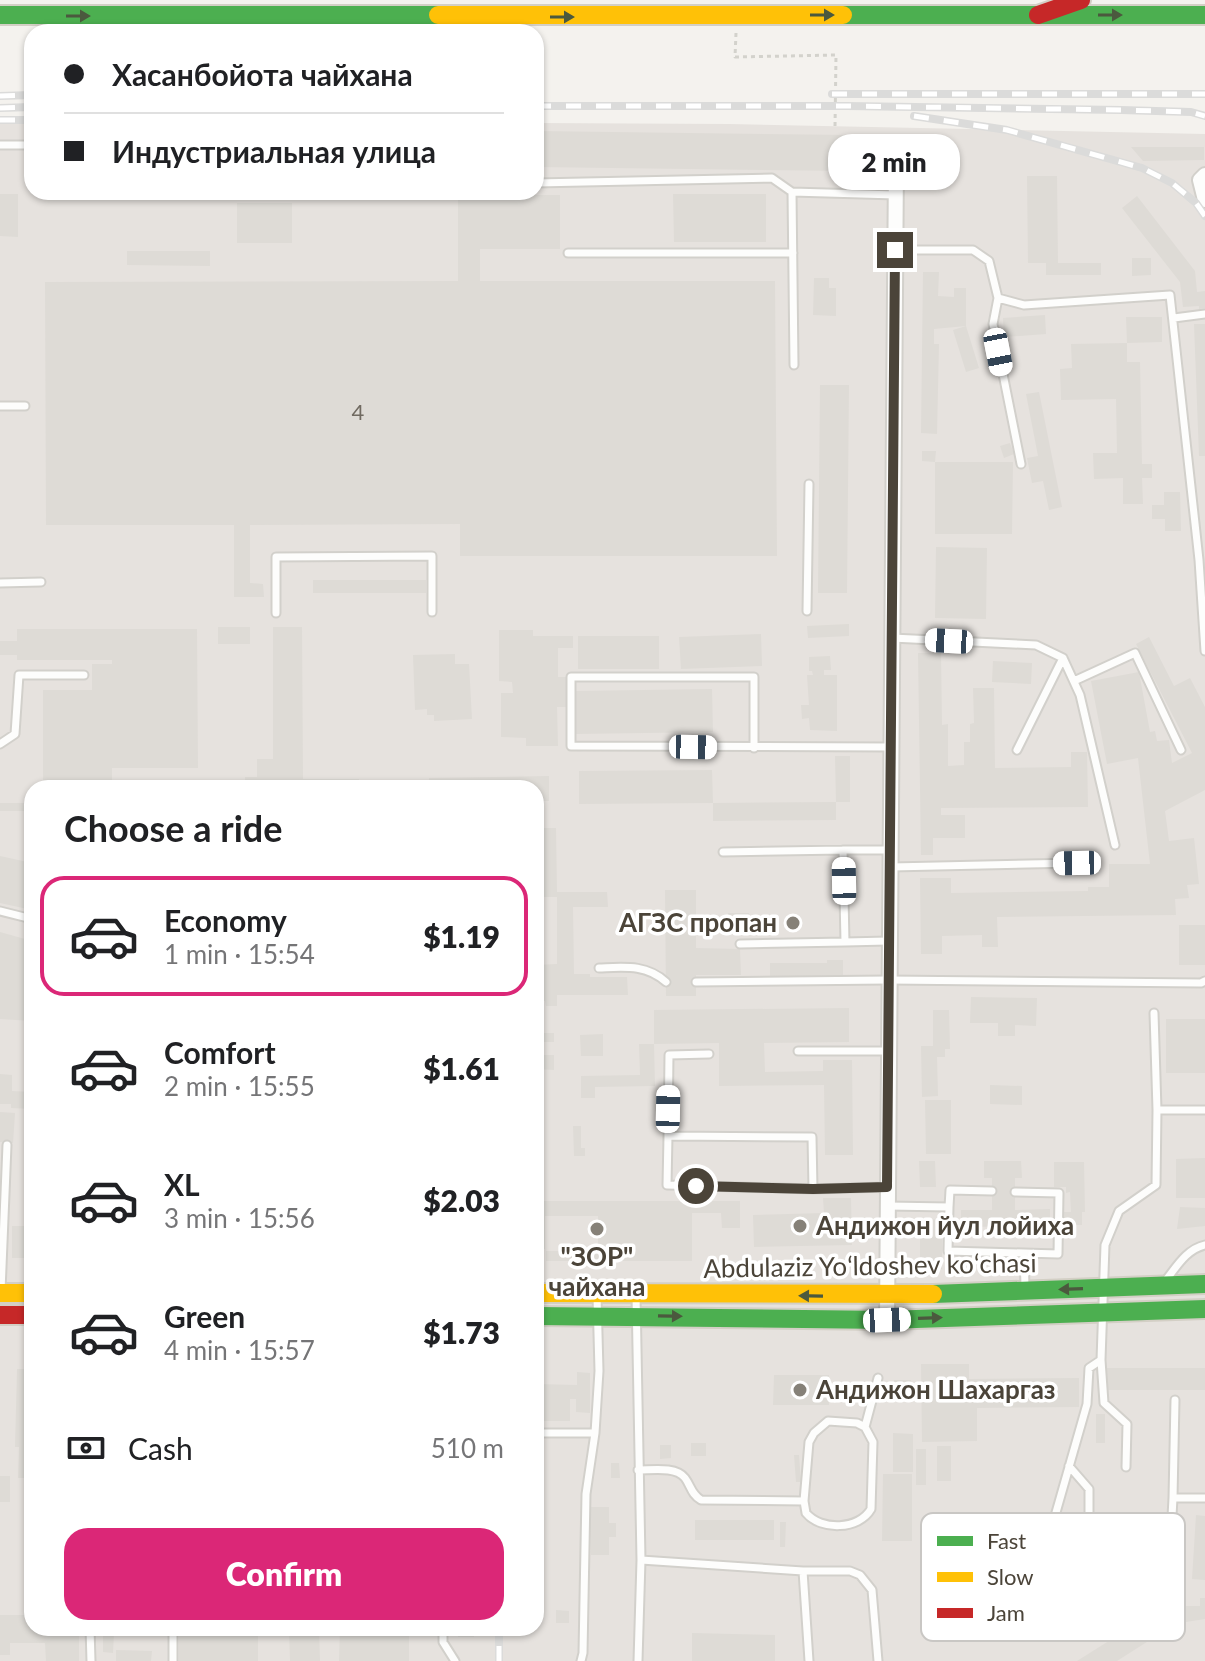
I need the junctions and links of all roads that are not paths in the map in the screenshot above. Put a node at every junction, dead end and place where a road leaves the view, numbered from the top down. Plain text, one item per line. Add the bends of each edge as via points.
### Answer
1 (1081, 0) edge
2 (0, 15) edge
3 (1038, 15) junction
4 (1205, 15) edge
5 (0, 145) edge
6 (24, 145) edge
7 (896, 164) dead end
8 (1205, 175) edge
9 (544, 183) edge
10 (792, 192) junction
11 (896, 195) junction
12 (1205, 200) edge
13 (895, 250) junction
14 (568, 253) dead end
15 (793, 253) junction
16 (998, 298) junction
17 (1205, 314) edge
18 (1174, 318) junction
19 (794, 365) dead end
20 (0, 406) edge
21 (25, 406) dead end
22 (1021, 464) dead end
23 (809, 484) dead end
24 (41, 582) dead end
25 (0, 583) edge
26 (807, 611) dead end
27 (432, 612) dead end
28 (276, 613) dead end
29 (892, 638) junction
30 (1205, 651) edge
31 (1063, 658) junction
32 (84, 675) dead end
33 (1074, 681) junction
34 (0, 744) edge
35 (890, 747) junction
36 (754, 748) junction
37 (1017, 750) dead end
38 (1181, 750) dead end
39 (1115, 845) dead end
40 (843, 850) junction
41 (889, 850) junction
42 (723, 852) dead end
43 (1077, 863) dead end
44 (889, 867) junction
45 (0, 911) edge
46 (24, 917) edge
47 (888, 941) junction
48 (845, 942) junction
49 (740, 944) dead end
50 (599, 968) dead end
51 (888, 980) junction
52 (1205, 981) edge
53 (666, 982) dead end
54 (696, 982) dead end
55 (1154, 1013) dead end
56 (798, 1051) dead end
57 (888, 1051) junction
58 (709, 1054) dead end
59 (1157, 1110) junction
60 (1205, 1110) edge
61 (668, 1136) junction
62 (7, 1145) dead end
63 (887, 1187) junction
64 (813, 1189) junction
65 (992, 1191) dead end
66 (1015, 1192) dead end
67 (887, 1206) junction
68 (949, 1207) junction
69 (1205, 1245) edge
70 (1024, 1253) junction
71 (1205, 1284) edge
72 (1162, 1285) junction
73 (1102, 1288) junction
74 (1025, 1291) junction
75 (1, 1293) edge
76 (24, 1293) edge
77 (544, 1293) edge
78 (597, 1293) junction
79 (636, 1294) junction
80 (887, 1296) junction
81 (1205, 1309) edge
82 (1105, 1311) junction
83 (0, 1315) edge
84 (24, 1315) edge
85 (637, 1315) junction
86 (544, 1316) edge
87 (598, 1316) junction
88 (887, 1320) junction
89 (1101, 1360) junction
90 (878, 1378) dead end
91 (1175, 1400) dead end
92 (865, 1427) junction
93 (544, 1433) edge
94 (595, 1433) junction
95 (1069, 1466) junction
96 (1126, 1467) dead end
97 (638, 1470) junction
98 (1173, 1498) junction
99 (1205, 1498) edge
100 (804, 1501) junction
101 (1056, 1513) edge
102 (1089, 1513) edge
103 (1172, 1513) edge
104 (641, 1560) junction
105 (803, 1571) junction
106 (90, 1636) edge
107 (173, 1636) edge
108 (443, 1636) edge
109 (91, 1661) edge
110 (173, 1661) edge
111 (455, 1661) edge
112 (581, 1661) edge
113 (638, 1661) edge
114 (809, 1661) edge
115 (878, 1661) edge

1 - 3 main road
2 -> 3 main road
3 -> 4 main road
5 - 6 lane
7 - 11 street
8 - 12 street via 1200,180
9 - 10 lane via 772,178
10 - 11 lane
10 - 15 lane
11 - 13 street
13 - 16 lane via 973,250 989,261
13 - 29 street
14 - 15 lane
15 - 19 lane
16 - 18 lane via 1024,305 1170,295
16 - 22 lane via 993,324
17 - 18 lane
18 - 30 lane
20 - 21 lane
23 - 26 lane
24 - 25 lane
27 - 28 lane via 432,556 276,557
29 - 31 lane via 1036,645
29 - 35 street
31 - 33 lane
31 - 37 lane
32 - 34 lane via 19,675 15,734
33 - 38 lane via 1135,653
33 - 39 lane
35 - 36 lane
35 - 41 street
36 - 36 lane via 571,746 571,677 754,677
40 - 41 lane
40 - 42 lane
40 - 48 lane
41 - 44 street
43 - 44 lane
44 - 47 street
45 - 46 lane
47 - 48 lane
47 - 51 street
48 - 49 lane
50 - 53 lane via 635,967 654,971
51 - 52 lane
51 - 54 lane
51 - 57 street
55 - 59 lane
56 - 57 lane
57 - 63 street
58 - 61 lane via 669,1055
59 - 60 lane
59 - 73 lane via 1156,1185 1119,1211 1105,1245
61 - 64 lane via 667,1185
61 - 64 lane via 812,1137
62 - 75 lane
63 - 64 lane
63 - 67 street
65 - 68 lane via 950,1190
66 - 70 lane via 1059,1193 1058,1254
67 - 68 lane
67 - 80 street
68 - 70 lane via 948,1251
69 - 72 lane via 1186,1255
70 - 74 lane
71 - 72 main road, Abdulaziz Yoʻldoshev koʻchasi
72 - 73 main road, Abdulaziz Yoʻldoshev koʻchasi
73 -> 74 main road, Abdulaziz Yoʻldoshev koʻchasi
73 - 82 lane
74 - 80 main road, Abdulaziz Yoʻldoshev koʻchasi
75 - 76 main road
77 - 78 main road, Abdulaziz Yoʻldoshev koʻchasi
78 - 79 main road, Abdulaziz Yoʻldoshev koʻchasi
78 - 87 lane
80 -> 79 main road, Abdulaziz Yoʻldoshev koʻchasi
79 - 85 lane
80 - 88 street
81 - 82 main road, Abdulaziz Yoʻldoshev koʻchasi
88 -> 82 main road, Abdulaziz Yoʻldoshev koʻchasi
82 - 89 lane
83 - 84 main road
85 - 87 main road, Abdulaziz Yoʻldoshev koʻchasi
85 -> 88 main road, Abdulaziz Yoʻldoshev koʻchasi
85 - 97 lane
86 - 87 main road, Abdulaziz Yoʻldoshev koʻchasi
87 - 94 lane
89 - 95 lane via 1089,1368 1087,1404
89 - 96 lane via 1104,1403 1127,1424
90 - 92 lane
91 - 98 lane
92 - 100 lane via 828,1421 819,1426 809,1442
92 - 100 lane via 873,1442 871,1509 866,1517 850,1526 819,1523 806,1513
93 - 94 lane
94 - 112 lane via 586,1494
95 - 101 lane
95 - 102 lane via 1089,1489
97 - 100 lane via 677,1471 701,1500
97 - 104 lane
98 - 99 lane
98 - 103 lane
104 - 105 lane
104 - 113 lane
105 - 114 lane
105 - 115 lane via 850,1571 867,1581
106 - 109 lane
107 - 110 lane
108 - 111 lane

